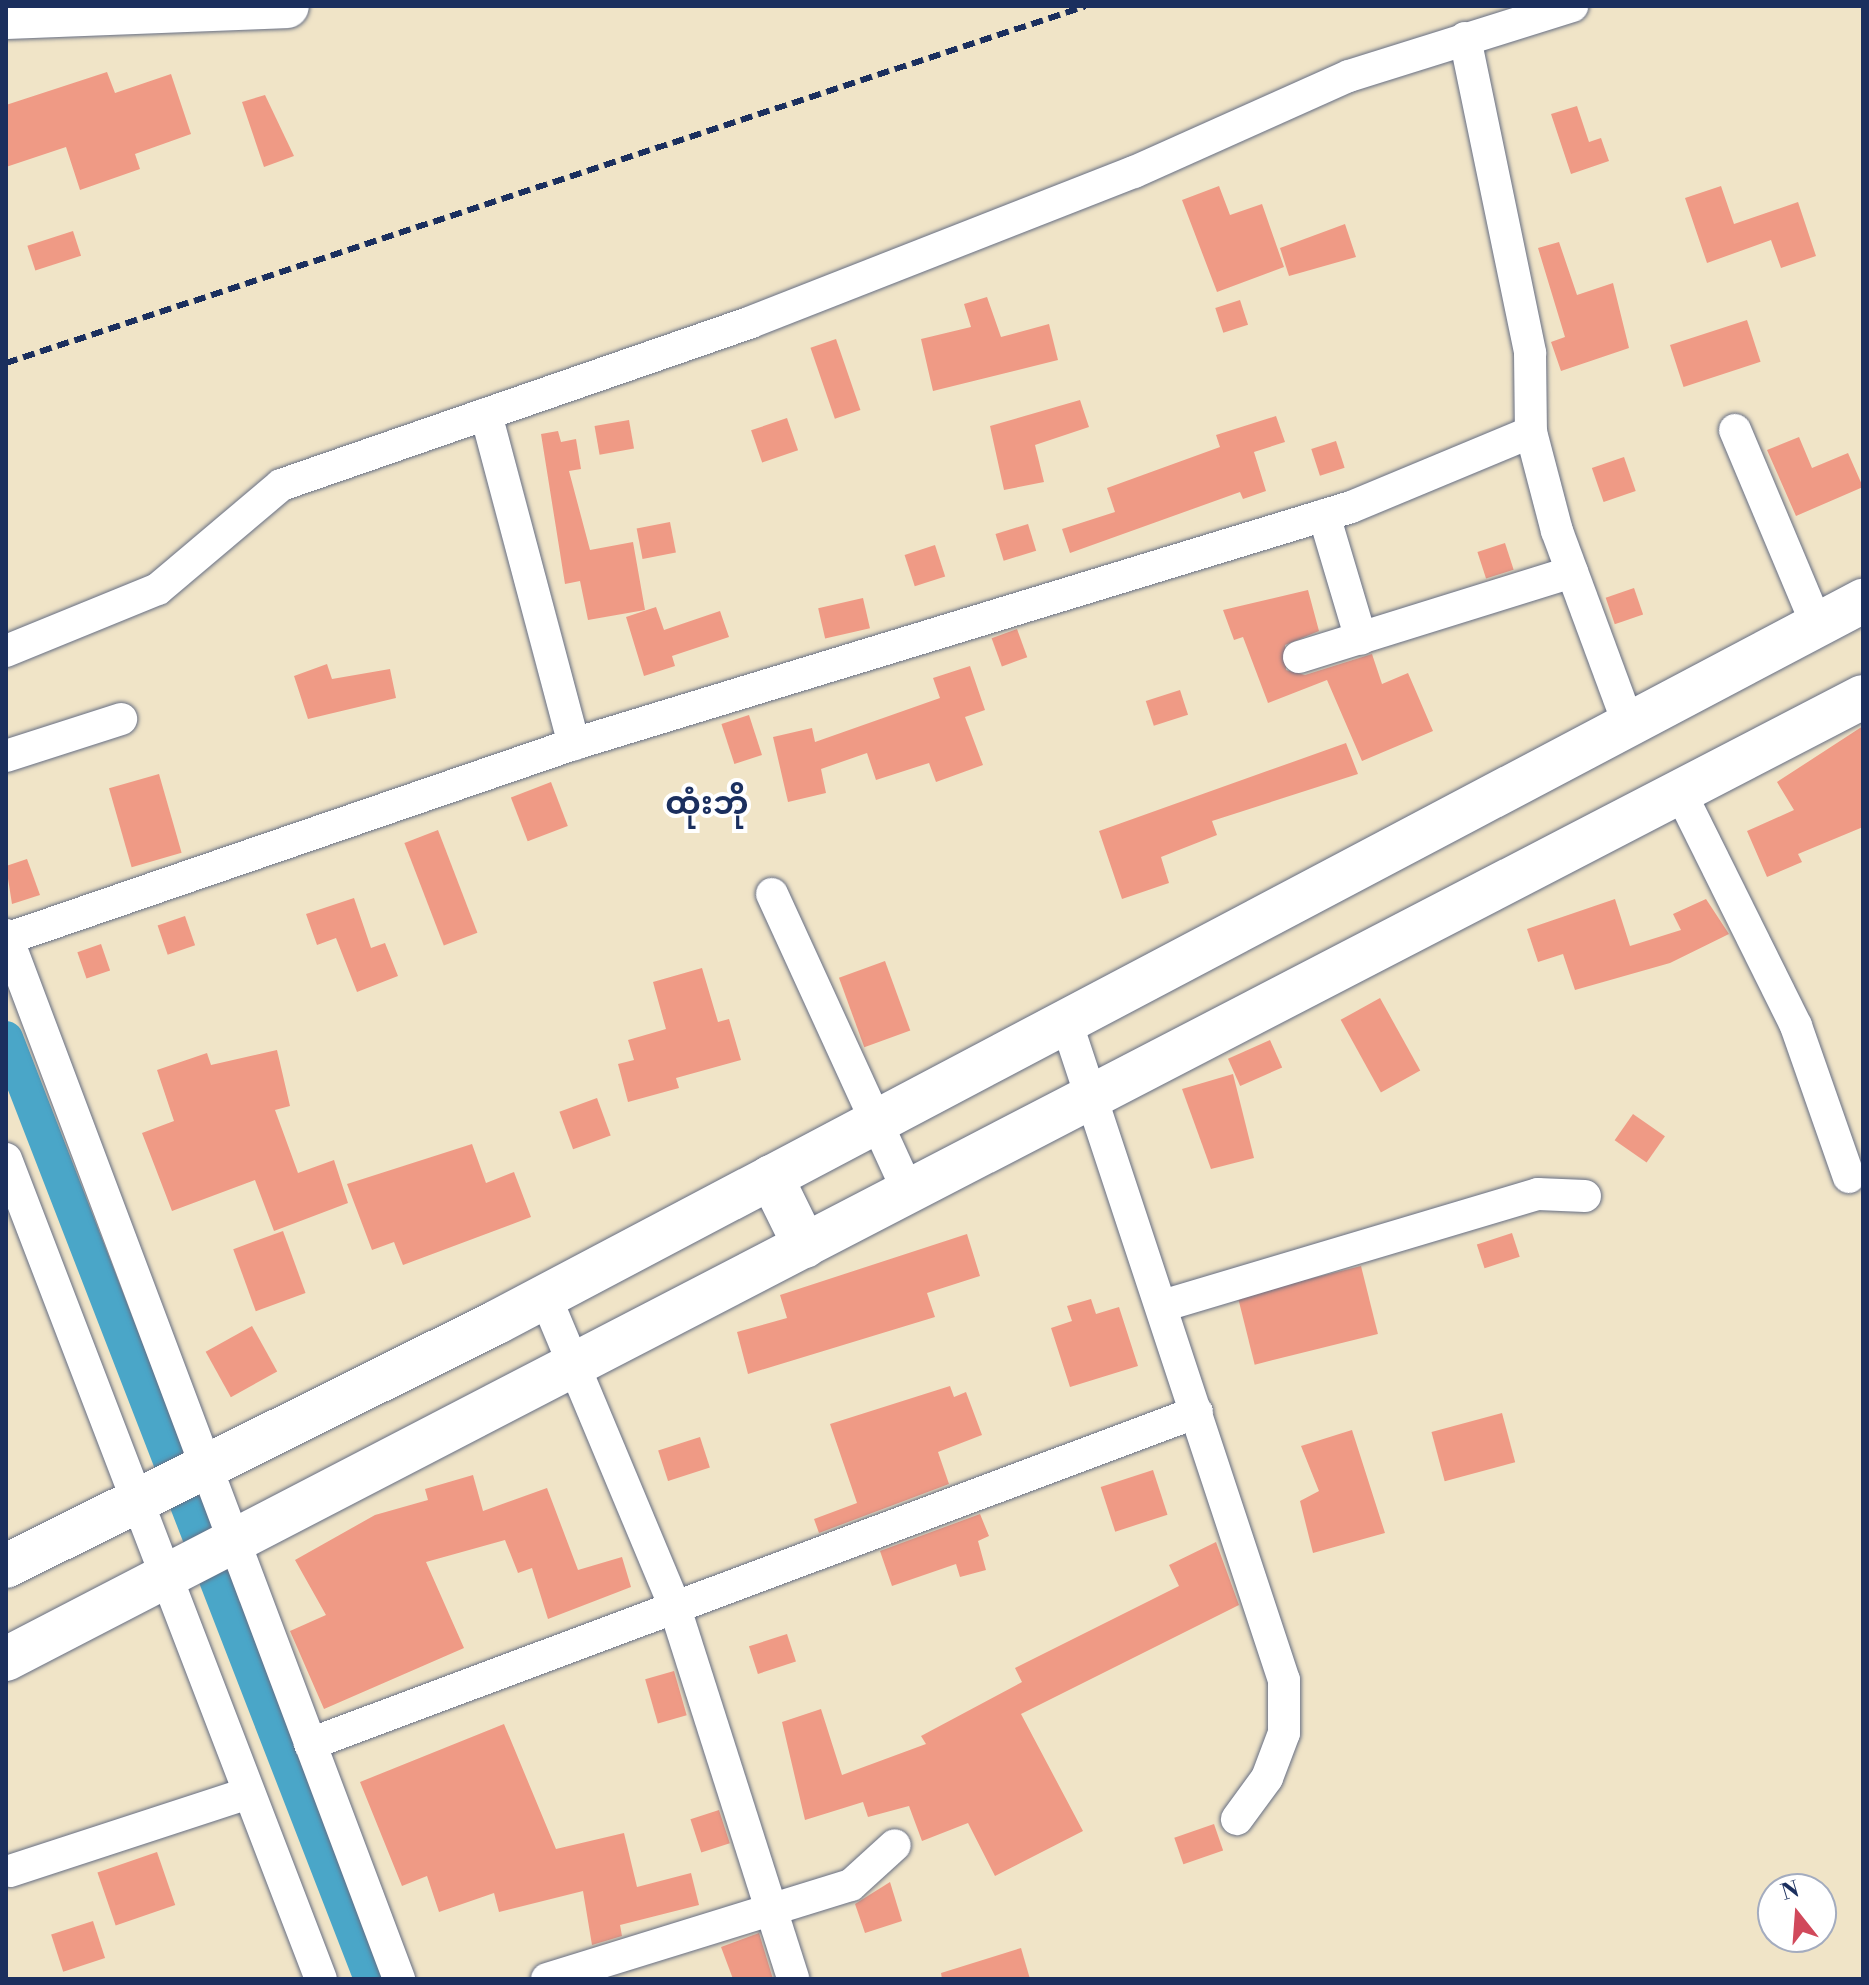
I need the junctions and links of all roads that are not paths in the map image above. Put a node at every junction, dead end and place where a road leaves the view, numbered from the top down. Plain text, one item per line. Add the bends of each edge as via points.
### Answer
1 (287, 6) edge
2 (1572, 6) edge
3 (6, 17) edge
4 (1465, 38) junction
5 (486, 414) junction
6 (1735, 430) dead end
7 (1531, 432) junction
8 (1324, 515) junction
9 (1572, 572) junction
10 (1863, 601) edge
11 (1817, 625) junction
12 (1361, 639) junction
13 (6, 651) edge
14 (1299, 657) dead end
15 (1863, 697) edge
16 (121, 719) dead end
17 (1628, 723) junction
18 (574, 744) junction
19 (6, 756) edge
20 (1680, 792) junction
21 (772, 894) dead end
22 (6, 937) edge
23 (1066, 1021) junction
24 (1096, 1095) junction
25 (872, 1122) junction
26 (6, 1159) edge
27 (771, 1177) junction
28 (1849, 1177) dead end
29 (909, 1193) junction
30 (1585, 1196) dead end
31 (805, 1246) junction
32 (545, 1296) junction
33 (1162, 1306) junction
34 (576, 1366) junction
35 (1197, 1412) junction
36 (194, 1467) junction
37 (139, 1495) junction
38 (196, 1557) junction
39 (6, 1566) edge
40 (674, 1605) junction
41 (6, 1659) edge
42 (310, 1744) junction
43 (249, 1793) junction
44 (1237, 1819) dead end
45 (895, 1845) dead end
46 (10, 1871) dead end
47 (770, 1910) junction
48 (321, 1979) edge
49 (399, 1979) edge
50 (547, 1979) edge
51 (793, 1979) edge

1 - 3 main road
2 - 4 street
4 - 5 street via 1349,76 1134,172 751,322
4 - 7 street via 1530,353
5 - 13 street via 281,485 158,589
5 - 18 street
6 - 11 street
7 - 8 street
7 - 9 street
8 - 12 street
8 - 18 street
9 - 12 street
9 - 17 street
10 - 11 main road
11 - 17 main road
12 - 14 street
15 - 20 main road
16 - 19 street
17 - 23 main road
18 - 22 street
20 - 24 main road
20 - 28 street via 1796,1026
21 - 25 street
22 - 36 street
23 - 24 street
23 - 25 main road
24 - 29 main road
24 - 33 street
25 - 27 main road
25 - 29 street
26 - 37 street
27 - 31 main road
27 - 32 main road
29 - 31 main road
30 - 33 street via 1538,1194
31 - 34 main road
32 - 34 street
32 - 36 main road
33 - 35 street
34 - 38 main road
34 - 40 street
35 - 40 street
35 - 44 street via 1288,1703 1267,1778
36 - 37 main road
36 - 38 street
37 - 38 street
37 - 39 main road
38 - 41 main road
38 - 42 street
38 - 43 street
40 - 42 street
40 - 47 street
42 - 49 street
43 - 46 street
43 - 48 street
45 - 47 street via 851,1885
47 - 50 street
47 - 51 street

